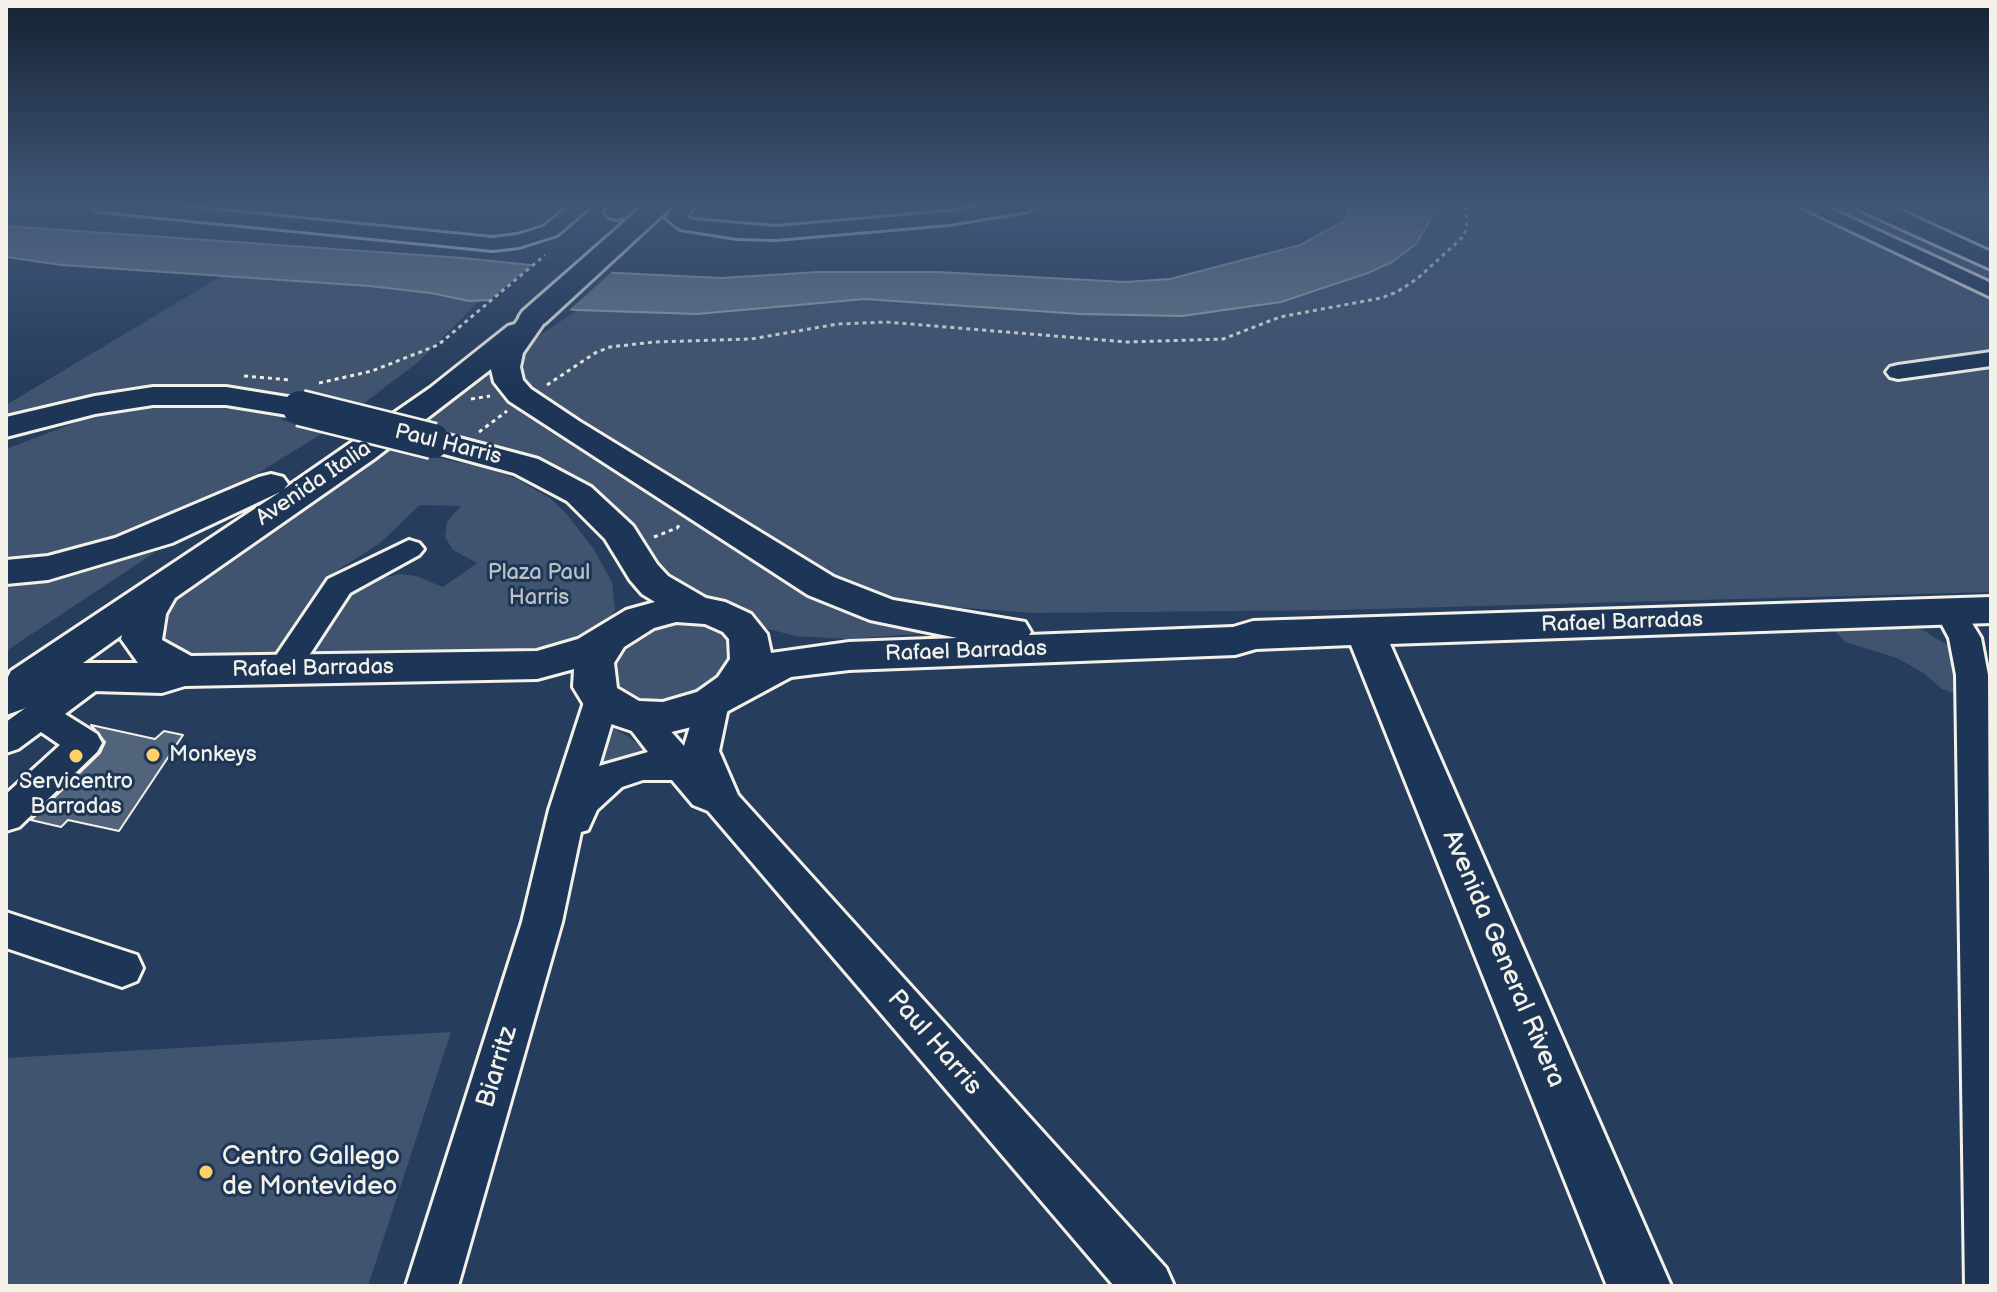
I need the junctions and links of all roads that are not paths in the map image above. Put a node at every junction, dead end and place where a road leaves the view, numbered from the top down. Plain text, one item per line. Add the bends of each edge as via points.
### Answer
1 (557, 265) edge
2 (586, 265) edge
3 (1936, 265) edge
4 (1962, 265) edge
5 (1991, 279) edge
6 (1991, 291) edge
7 (504, 314) junction
8 (1991, 359) edge
9 (1898, 372) dead end
10 (300, 396) junction
11 (83, 412) junction
12 (6, 430) edge
13 (429, 444) junction
14 (6, 446) edge
15 (271, 484) junction
16 (409, 549) dead end
17 (6, 572) edge
18 (161, 589) junction
19 (694, 608) junction
20 (1991, 610) edge
21 (1950, 612) junction
22 (737, 623) junction
23 (617, 633) junction
24 (1366, 633) junction
25 (1026, 634) junction
26 (1253, 635) junction
27 (141, 639) junction
28 (6, 663) edge
29 (537, 665) junction
30 (283, 669) junction
31 (184, 671) junction
32 (93, 676) junction
33 (598, 693) junction
34 (723, 696) junction
35 (17, 703) edge
36 (638, 717) junction
37 (6, 740) edge
38 (681, 766) junction
39 (721, 801) junction
40 (6, 816) edge
41 (561, 846) junction
42 (6, 930) edge
43 (122, 968) dead end
44 (432, 1286) edge
45 (1148, 1286) edge
46 (1639, 1286) edge
47 (1991, 1286) edge

1 - 7 highway, Avenida Italia
2 - 7 highway, Avenida Italia
3 - 6 street
4 - 5 street
7 - 15 main road, Avenida Italia
7 - 18 main road, Avenida Italia via 441,394
7 - 25 main road via 509,353 505,367 518,400 821,586 898,614
8 - 9 street
10 - 11 main road, Paul Harris via 234,403 148,402
10 - 12 main road, Paul Harris via 153,396 66,411
10 - 13 main road, Paul Harris
11 - 12 main road, Paul Harris
11 - 14 main road
13 - 19 main road, Paul Harris via 515,462 579,494 620,534 655,585
13 - 23 main road, Paul Harris via 518,472 567,501 603,540 624,578 629,613
15 - 17 main road via 128,546 48,568
15 - 28 main road, Avenida Italia
16 - 30 street via 339,586
18 - 27 main road
18 - 35 main road, Avenida Italia
19 - 22 main road, Rafael Barradas
19 - 23 main road, Rafael Barradas via 657,612
20 - 21 main road, Rafael Barradas
21 - 24 main road, Rafael Barradas
21 - 47 street via 1965,638 1972,675
22 - 25 main road, Rafael Barradas via 774,636 826,643
22 - 34 main road via 747,634 750,660
23 - 29 main road, Rafael Barradas via 592,649
23 - 33 main road via 594,662
24 - 26 main road, Rafael Barradas
24 - 46 main road, Avenida General Rivera
25 - 26 main road, Rafael Barradas via 1232,628
26 - 34 main road, Rafael Barradas via 1235,641 804,660 760,673
27 - 31 main road via 148,650
27 - 32 main road
29 - 30 main road, Rafael Barradas
29 - 33 main road, Rafael Barradas via 570,674
30 - 31 main road, Rafael Barradas
31 - 32 main road, Rafael Barradas via 162,678
32 - 35 main road, Rafael Barradas via 58,681
33 - 36 main road, Rafael Barradas via 617,710
33 - 41 street, Biarritz
34 - 36 main road, Rafael Barradas via 689,713
34 - 39 street, Paul Harris via 703,733 701,751
35 - 37 street, Avenida Italia
35 - 40 street via 85,743
36 - 38 street, Paul Harris
38 - 39 street, Paul Harris via 706,795
38 - 41 street, Biarritz via 643,766 609,777 582,802
39 - 45 street, Paul Harris
41 - 44 street, Biarritz
42 - 43 street

